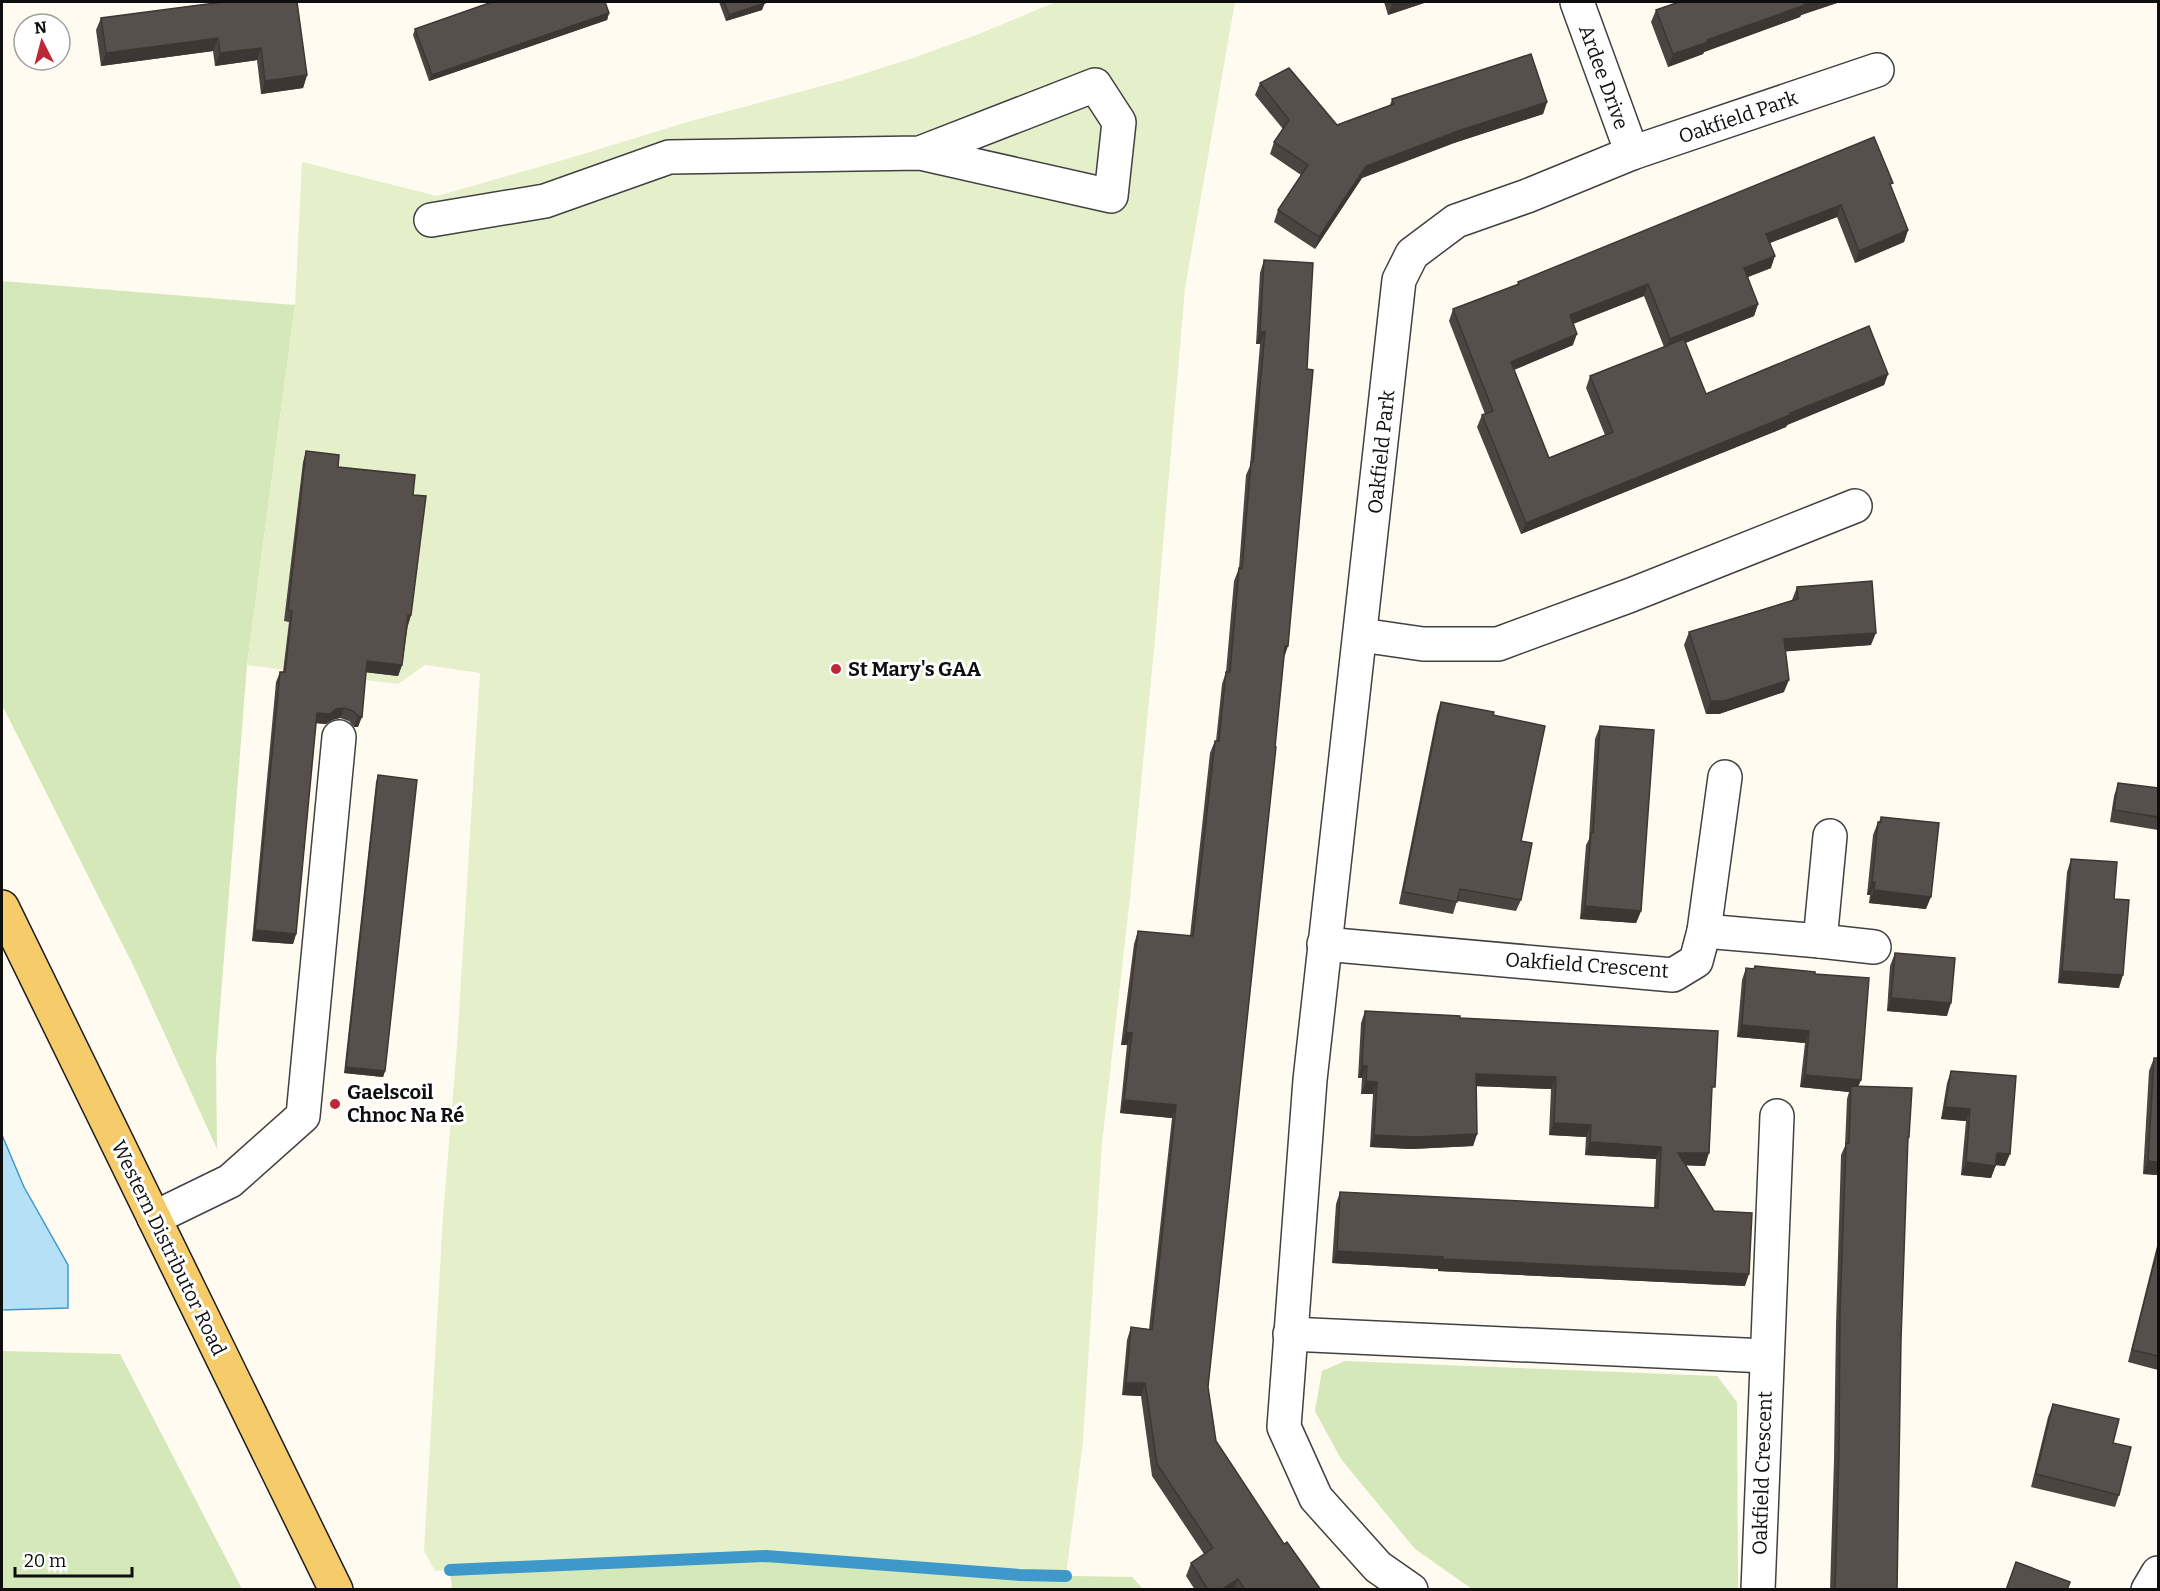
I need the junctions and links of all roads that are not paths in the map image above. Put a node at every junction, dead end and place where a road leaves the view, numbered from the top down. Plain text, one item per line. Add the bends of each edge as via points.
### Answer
1 (1577, 2) edge
2 (1877, 70) dead end
3 (920, 153) junction
4 (1632, 153) junction
5 (431, 220) dead end
6 (1855, 506) dead end
7 (1361, 634) junction
8 (339, 737) dead end
9 (1725, 777) dead end
10 (1830, 836) dead end
11 (2, 907) edge
12 (1704, 931) junction
13 (1820, 941) junction
14 (1324, 944) junction
15 (1874, 947) dead end
16 (1777, 1116) dead end
17 (154, 1218) junction
18 (1290, 1334) junction
19 (1766, 1356) junction
20 (2158, 1573) edge
21 (336, 1590) edge
22 (1411, 1590) edge
23 (1758, 1590) edge
24 (2148, 1590) edge

1 - 4 street, Ardee Drive
2 - 4 street, Oakfield Park
3 - 3 street via 1095,86 1119,122 1111,196
3 - 5 street via 669,157 545,201
4 - 7 street, Oakfield Park via 1456,221 1412,254 1399,279
6 - 7 street via 1497,644 1423,644
7 - 14 street
8 - 17 street via 303,1116 230,1181
9 - 12 street, Oakfield Crescent
10 - 13 street
11 - 17 main road, Western Distributor Road
12 - 13 street
12 - 14 street, Oakfield Crescent via 1696,961 1673,975
13 - 15 street
14 - 18 street
16 - 19 street, Oakfield Crescent
17 - 21 main road, Western Distributor Road
18 - 19 street
18 - 22 street via 1284,1427 1316,1498 1378,1567
19 - 23 street, Oakfield Crescent
20 - 24 street

